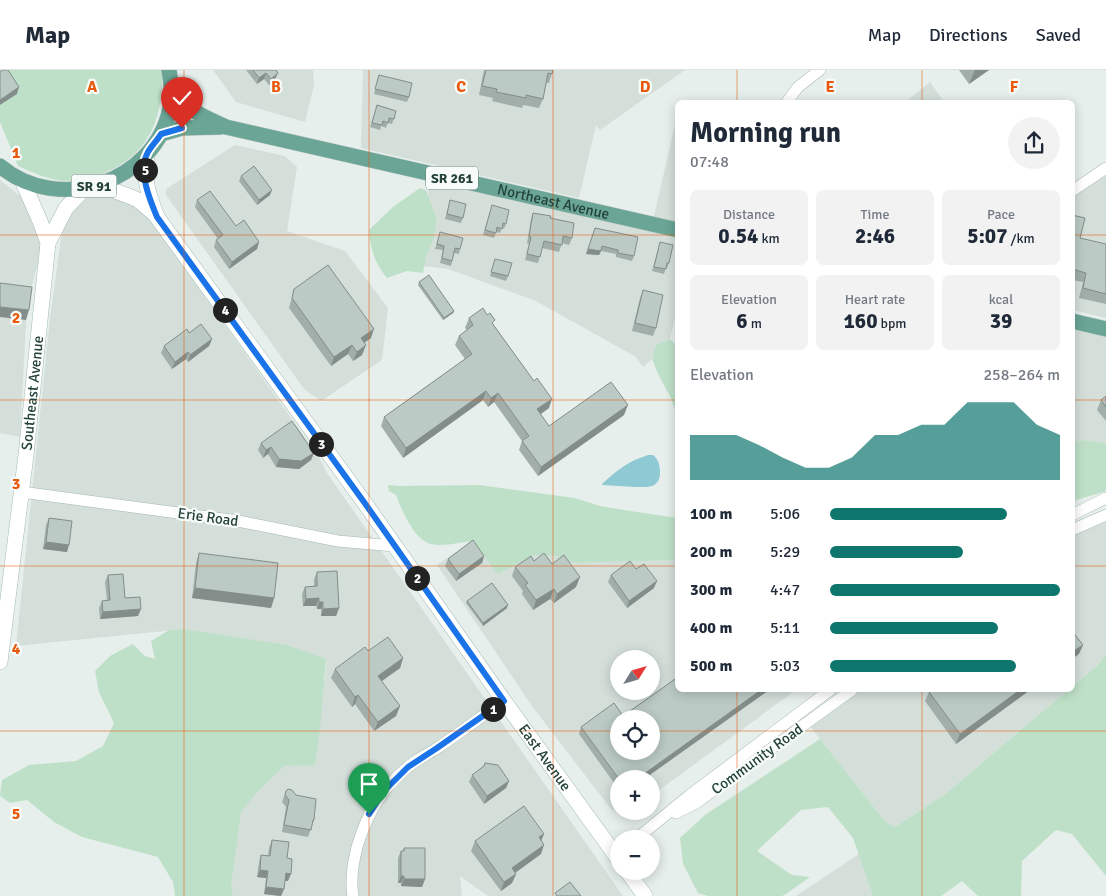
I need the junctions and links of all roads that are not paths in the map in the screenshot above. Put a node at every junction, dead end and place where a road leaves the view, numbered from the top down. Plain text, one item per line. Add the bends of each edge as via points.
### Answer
1 (169, 70) edge
2 (820, 70) edge
3 (172, 85) junction
4 (788, 100) edge
5 (226, 126) junction
6 (161, 134) junction
7 (147, 154) junction
8 (0, 166) edge
9 (1106, 168) edge
10 (0, 176) edge
11 (19, 178) junction
12 (91, 187) junction
13 (1075, 189) edge
14 (157, 217) junction
15 (675, 229) edge
16 (48, 243) junction
17 (1075, 322) edge
18 (1106, 329) edge
19 (21, 492) junction
20 (1106, 498) edge
21 (1075, 514) edge
22 (1106, 515) edge
23 (1075, 529) edge
24 (394, 546) junction
25 (0, 662) edge
26 (827, 692) edge
27 (849, 692) edge
28 (504, 701) junction
29 (658, 822) junction
30 (648, 830) edge
31 (610, 844) edge
32 (633, 880) edge
33 (353, 896) edge
34 (645, 896) edge

1 - 3 main road, SR 91
2 - 4 street via 798,87
3 - 5 main road, Northeast Avenue / SR 261 via 191,110
3 - 6 main road, SR 91 via 170,108
5 - 6 main road, Northeast Avenue / SR 261 via 182,128
5 - 15 main road, Northeast Avenue / SR 261
6 - 7 main road, SR 91
7 - 12 main road, SR 91 via 125,172
7 - 14 main road, East Avenue via 146,185
8 - 11 main road
9 - 13 street
10 - 11 main road, SR 91
11 - 12 main road, SR 91 via 55,189
11 - 16 main road, Southeast Avenue
12 - 14 main road, East Avenue via 138,200
12 - 16 main road, Southeast Avenue via 66,208
14 - 24 main road, East Avenue
16 - 19 main road, Southeast Avenue
17 - 18 main road
19 - 24 street, Erie Road via 242,522 338,541
19 - 25 main road, Southeast Avenue
20 - 21 street
22 - 23 street
24 - 28 main road, East Avenue
26 - 29 street, Community Road
27 - 29 street, Community Road via 696,803
28 - 31 main road, East Avenue
28 - 33 street via 415,762 384,791 362,832 351,877
29 - 30 street, Community Road
32 - 34 main road

